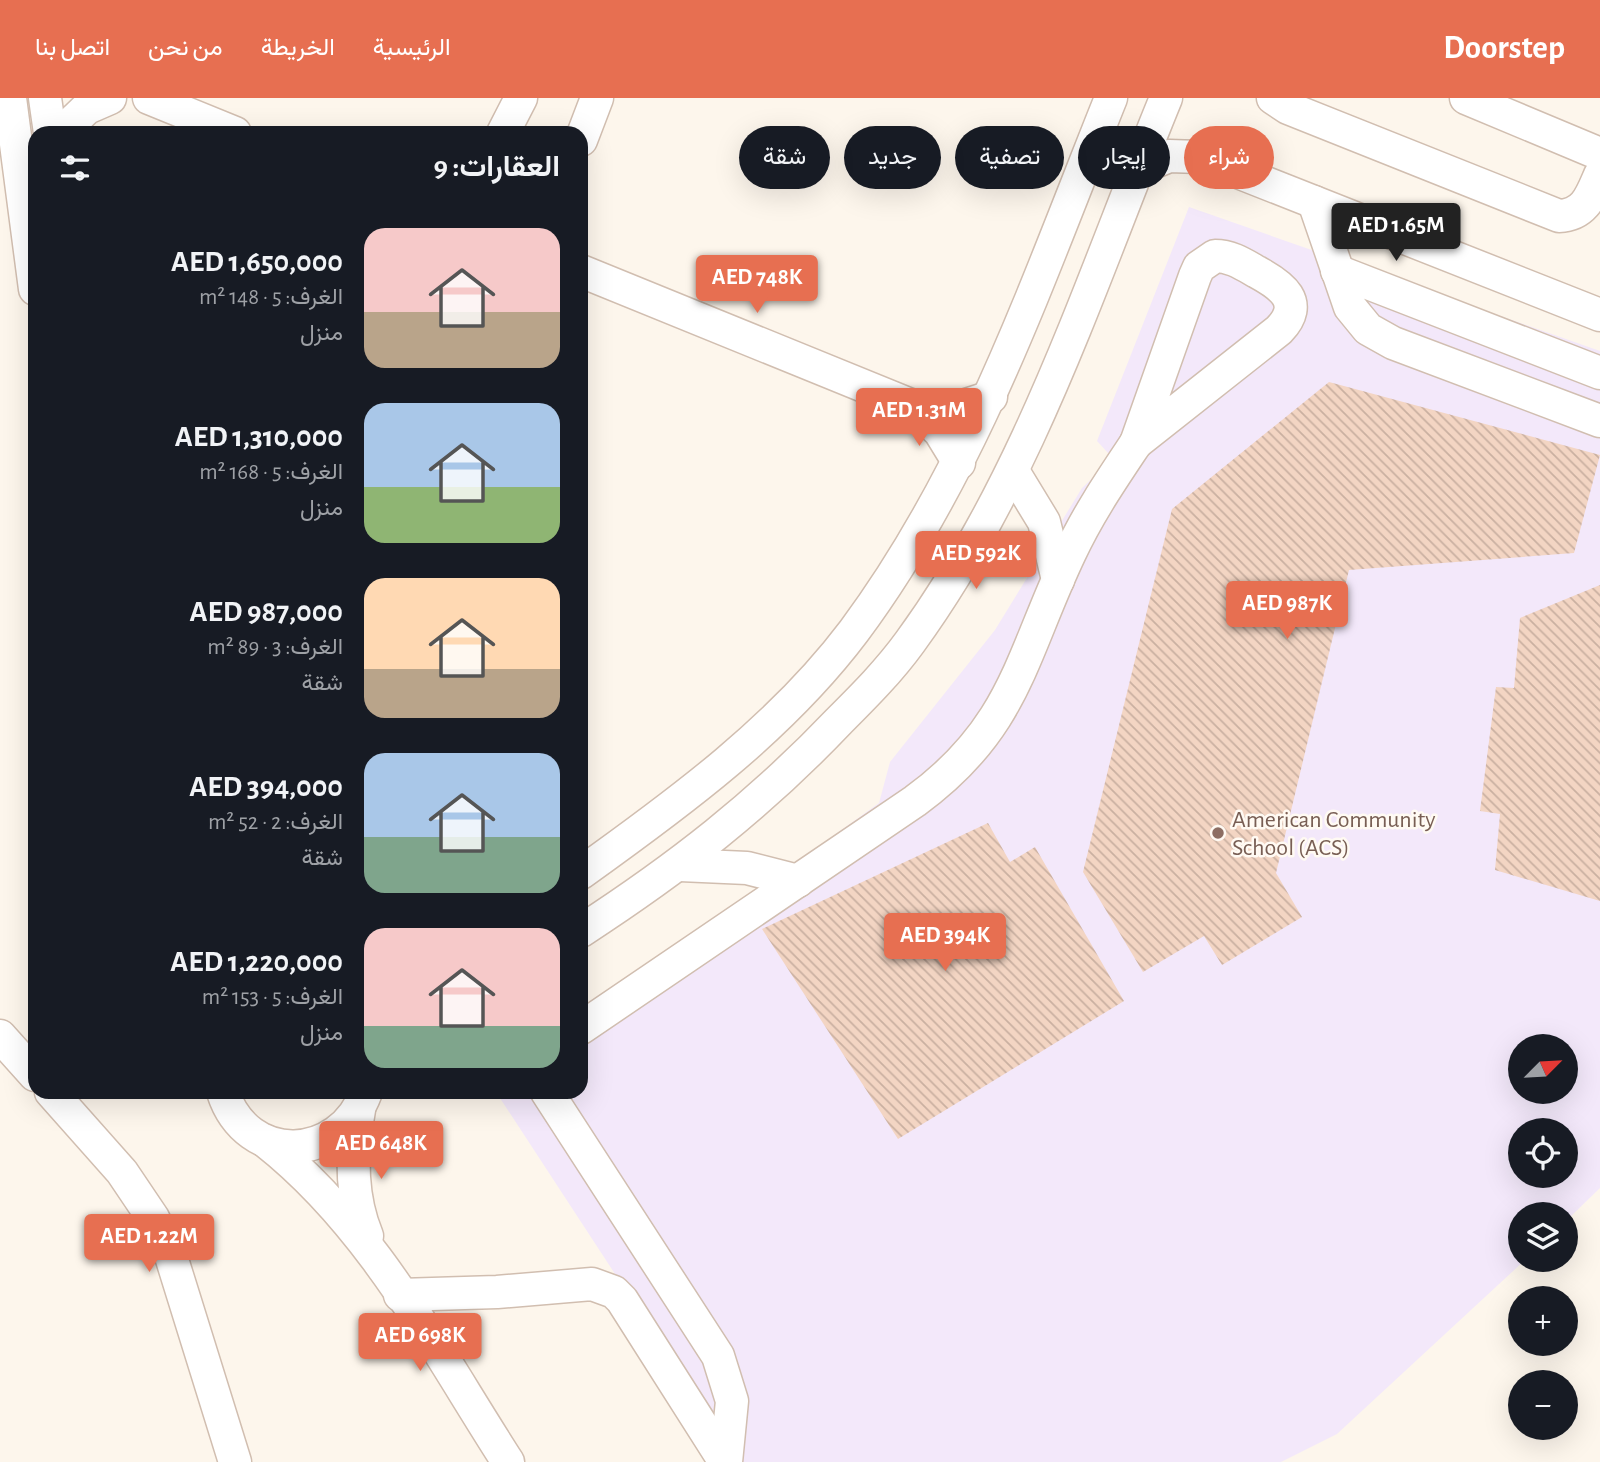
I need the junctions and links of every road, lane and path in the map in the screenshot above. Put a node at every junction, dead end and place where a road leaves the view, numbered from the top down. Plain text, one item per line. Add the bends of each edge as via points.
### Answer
1 (10, 98) edge
2 (45, 98) edge
3 (110, 98) edge
4 (149, 98) edge
5 (597, 98) edge
6 (1111, 98) edge
7 (1273, 98) edge
8 (1466, 98) edge
9 (1165, 100) edge
10 (49, 126) edge
11 (68, 126) edge
12 (218, 126) edge
13 (586, 126) edge
14 (1155, 126) edge
15 (1184, 140) edge
16 (1600, 154) edge
17 (1600, 175) edge
18 (1274, 186) edge
19 (1131, 189) edge
20 (1314, 202) junction
21 (28, 236) edge
22 (1337, 271) junction
23 (588, 274) edge
24 (1600, 315) edge
25 (1600, 373) edge
26 (991, 397) junction
27 (913, 406) junction
28 (1600, 421) edge
29 (1136, 443) junction
30 (958, 463) junction
31 (1013, 471) junction
32 (1101, 495) junction
33 (1044, 523) junction
34 (1058, 580) junction
35 (680, 865) junction
36 (588, 868) edge
37 (798, 881) junction
38 (588, 926) edge
39 (588, 1023) edge
40 (0, 1036) edge
41 (28, 1067) edge
42 (57, 1099) edge
43 (227, 1099) edge
44 (363, 1099) edge
45 (364, 1099) edge
46 (552, 1099) edge
47 (265, 1141) junction
48 (376, 1256) junction
49 (400, 1295) junction
50 (235, 1462) edge
51 (508, 1462) edge
52 (726, 1462) edge

1 - 21 street
2 - 10 street
3 - 11 street via 87,108
4 - 12 street
5 - 13 street
6 - 26 street
7 - 17 street via 1280,105 1559,216 1583,208
8 - 16 street
9 - 14 street
9 - 15 street
18 - 20 street
19 - 31 street
20 - 22 street
20 - 24 street
22 - 25 street
22 - 28 street via 1354,313 1380,337
23 - 27 street
26 - 27 street via 957,408
26 - 30 street
27 - 30 street via 940,432
29 - 29 street via 1199,267 1215,256 1226,256 1282,286 1290,301 1285,324
29 - 32 street
30 - 36 street via 860,622 796,695 693,790
31 - 33 street
31 - 35 street via 951,581 878,681 761,797
32 - 33 street via 1075,514
32 - 34 street
33 - 34 street
34 - 37 street via 1014,689 982,740 940,783
35 - 37 street via 747,868
35 - 38 street
37 - 39 street
40 - 41 street
42 - 50 street via 122,1172 153,1218 170,1253
43 - 47 street via 237,1119
44 - 47 street via 348,1124 318,1143 300,1146
45 - 48 street via 354,1139 356,1199
46 - 52 street via 718,1356 732,1401
47 - 48 street via 313,1183
48 - 49 street
49 - 51 street
49 - 52 street via 581,1284 604,1287 622,1300

